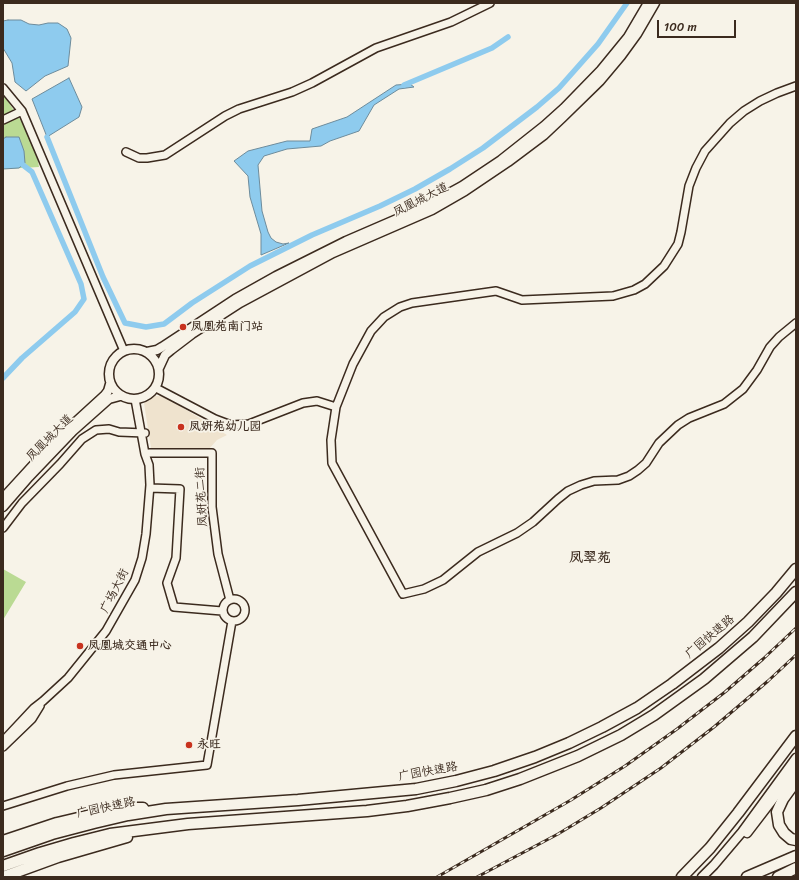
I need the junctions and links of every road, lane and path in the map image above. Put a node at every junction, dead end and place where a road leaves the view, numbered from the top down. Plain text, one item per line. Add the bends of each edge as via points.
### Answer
1 (490, 3) edge
2 (648, 3) edge
3 (655, 3) edge
4 (796, 86) edge
5 (3, 88) edge
6 (22, 111) junction
7 (3, 120) edge
8 (126, 152) dead end
9 (796, 323) edge
10 (124, 351) junction
11 (147, 352) junction
12 (159, 368) junction
13 (110, 384) junction
14 (156, 388) junction
15 (120, 396) junction
16 (138, 399) junction
17 (336, 407) junction
18 (144, 433) junction
19 (149, 453) junction
20 (149, 466) junction
21 (150, 488) junction
22 (3, 498) edge
23 (3, 507) edge
24 (3, 528) edge
25 (796, 569) edge
26 (796, 592) edge
27 (230, 600) junction
28 (222, 611) junction
29 (232, 621) junction
30 (43, 701) junction
31 (796, 736) edge
32 (3, 741) edge
33 (3, 747) edge
34 (796, 758) edge
35 (796, 769) edge
36 (796, 781) edge
37 (3, 806) edge
38 (166, 809) junction
39 (148, 828) junction
40 (796, 840) edge
41 (3, 841) edge
42 (3, 851) edge
43 (796, 856) edge
44 (4, 866) edge
45 (796, 868) edge
46 (3, 876) edge
47 (682, 877) edge
48 (702, 877) edge
49 (710, 877) edge
50 (747, 877) edge
51 (778, 877) edge

1 - 8 street via 451,22 376,48 292,92 239,109 165,155 139,158
2 - 11 main road, 凤凰城大道 via 628,37 601,70 554,118 501,160 462,186 420,209 346,241 276,276 157,350
3 - 12 main road, 凤凰城大道 via 637,34 600,81 562,118 508,162 432,210 333,253 240,303 171,350 165,355
4 - 17 street via 760,101 744,111 705,151 689,186 678,244 664,266 645,284 613,296 522,300 496,291 400,307 384,317 371,331 353,364
5 - 6 street
6 - 7 street
6 - 10 street
9 - 17 street via 770,347 758,370 743,389 724,404 678,425 659,442 646,463 638,470 618,480 594,481 568,491 517,533 478,552 443,580 414,592 403,594 332,463 331,440
10 - 11 main road via 138,349
10 - 13 main road via 113,361 109,370
11 - 12 main road via 155,359
12 - 14 main road via 160,378
13 - 15 main road
13 - 22 main road, 凤凰城大道 via 104,395 58,438
14 - 16 main road via 149,395
14 - 17 street via 231,425 249,424 303,403 317,401
15 - 16 main road
15 - 23 main road, 凤凰城大道 via 109,399 73,431
16 - 18 street, 广场大街
18 - 19 street, 广场大街
18 - 20 street, 广场大街
18 - 24 street via 96,430 82,439 22,503
19 - 20 street, 广场大街
19 - 27 street, 凤妍苑二街 via 212,453 212,507 218,554
20 - 21 street, 广场大街
21 - 28 street via 180,489 176,558 167,583 174,607
21 - 30 street, 广场大街 via 145,540 135,580 106,631 68,678
25 - 38 highway, 广园快速路 via 742,627 672,684 637,708 602,727 535,757 494,771 416,789
26 - 39 highway via 753,637 704,679 654,715 578,756 520,779 486,790 407,806
27 - 28 street via 224,604
27 - 29 street via 241,602 244,608 242,618
28 - 29 street via 225,618
29 - 37 street via 207,765 114,775 67,786
30 - 32 street, 广场大街
30 - 33 street, 广场大街 via 32,719
31 - 47 highway via 710,848
34 - 48 main road via 742,832
35 - 49 main road
36 - 40 highway via 777,812 779,825 784,833 791,840
38 - 41 highway via 126,808 95,814 57,823
38 - 42 highway, 广园快速路 via 94,823
39 - 44 highway via 74,843
39 - 46 highway
43 - 50 highway
45 - 51 highway

